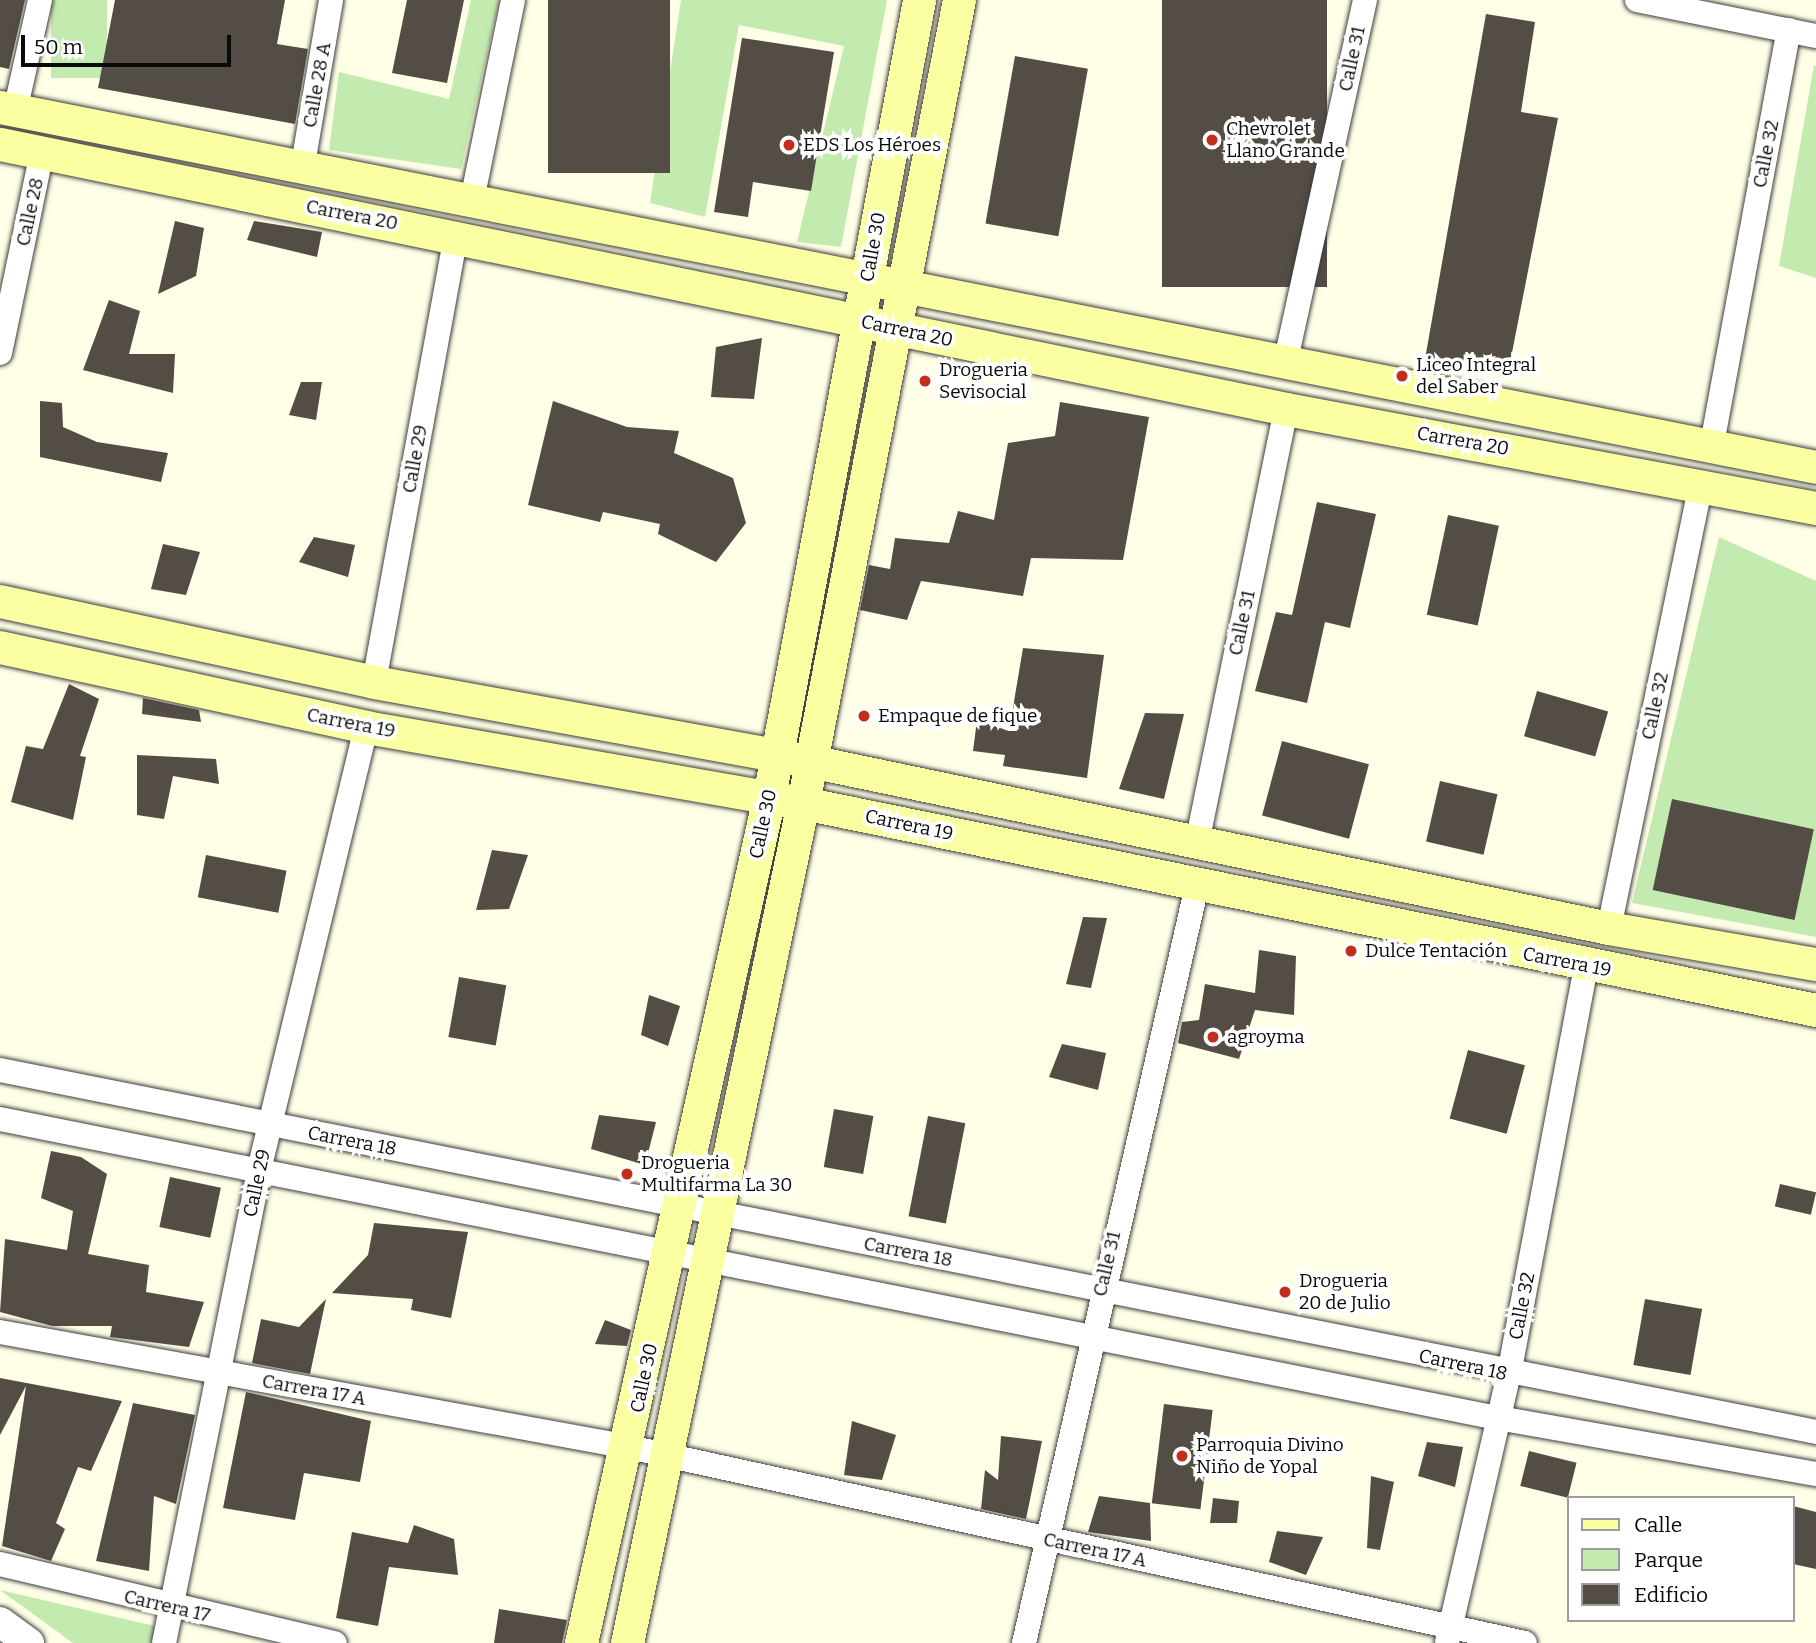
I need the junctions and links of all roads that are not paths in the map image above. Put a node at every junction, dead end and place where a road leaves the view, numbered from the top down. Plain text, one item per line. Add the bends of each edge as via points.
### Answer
1 (40, 0) edge
2 (331, 0) edge
3 (513, 0) edge
4 (919, 0) edge
5 (959, 0) edge
6 (1364, 0) edge
7 (1637, 0) edge
8 (1789, 30) junction
9 (1816, 36) edge
10 (7, 109) edge
11 (0, 144) edge
12 (42, 152) junction
13 (302, 170) junction
14 (472, 200) junction
15 (456, 236) junction
16 (867, 278) junction
17 (904, 284) junction
18 (860, 322) junction
19 (895, 329) junction
20 (0, 353) edge
21 (1285, 364) junction
22 (1286, 409) junction
23 (1712, 444) junction
24 (1816, 467) edge
25 (1701, 484) junction
26 (1816, 508) edge
27 (0, 601) edge
28 (0, 647) edge
29 (374, 682) junction
30 (366, 727) junction
31 (777, 757) junction
32 (810, 761) junction
33 (769, 797) junction
34 (803, 803) junction
35 (1198, 838) junction
36 (1197, 886) junction
37 (1609, 928) junction
38 (1816, 964) edge
39 (1586, 966) junction
40 (1816, 1010) edge
41 (0, 1070) edge
42 (0, 1119) edge
43 (270, 1124) junction
44 (259, 1170) junction
45 (679, 1207) junction
46 (716, 1215) junction
47 (671, 1254) junction
48 (707, 1261) junction
49 (1101, 1289) junction
50 (0, 1332) edge
51 (1093, 1337) junction
52 (220, 1372) junction
53 (1509, 1374) junction
54 (1498, 1418) junction
55 (1816, 1432) edge
56 (629, 1447) junction
57 (666, 1456) junction
58 (1816, 1475) edge
59 (1046, 1539) junction
60 (0, 1564) edge
61 (173, 1608) junction
62 (0, 1622) edge
63 (1448, 1635) edge
64 (29, 1643) edge
65 (164, 1643) edge
66 (335, 1643) edge
67 (581, 1643) edge
68 (627, 1643) edge
69 (1024, 1643) edge
70 (1525, 1643) edge

1 - 10 street
2 - 13 street, Calle 28 A
3 - 14 street
4 - 16 main road, Calle 30
5 - 17 main road, Calle 30
6 - 21 street, Calle 31
7 - 8 street
8 - 9 street
8 - 23 street, Calle 32
10 - 13 main road, Carrera 20
11 - 12 main road, Carrera 20
12 - 15 main road, Carrera 20
12 - 20 street, Calle 28
13 - 14 main road, Carrera 20
14 - 16 main road, Carrera 20
15 - 18 main road, Carrera 20
15 - 29 street, Calle 29
16 - 17 main road, Carrera 20
16 - 18 main road, Calle 30
17 - 19 main road, Calle 30
17 - 21 main road, Carrera 20
18 - 19 main road, Carrera 20
18 - 31 main road, Calle 30
19 - 22 main road, Carrera 20
19 - 32 main road, Calle 30
21 - 23 main road, Carrera 20
22 - 25 main road, Carrera 20
22 - 35 street, Calle 31
23 - 24 main road, Carrera 20
25 - 26 main road, Carrera 20
25 - 37 street, Calle 32
27 - 29 main road
28 - 30 main road, Carrera 19
29 - 31 main road
30 - 33 main road, Carrera 19
30 - 43 street, Calle 29
31 - 32 main road
31 - 33 main road, Calle 30
32 - 34 main road, Calle 30
32 - 35 main road
33 - 34 main road, Carrera 19
33 - 45 main road, Calle 30
34 - 36 main road, Carrera 19
34 - 46 main road, Calle 30
35 - 37 main road
36 - 39 main road, Carrera 19
36 - 49 street, Calle 31
37 - 38 main road
39 - 40 main road, Carrera 19
39 - 53 street, Calle 32
41 - 43 street, Carrera 18
42 - 44 street
43 - 44 street, Calle 29
43 - 45 street, Carrera 18
44 - 47 street
44 - 52 street, Calle 29
45 - 46 street, Carrera 18
45 - 47 main road, Calle 30
46 - 48 main road, Calle 30
46 - 49 street, Carrera 18
47 - 48 street
47 - 56 main road, Calle 30
48 - 51 street
48 - 57 main road, Calle 30
49 - 51 street, Calle 31
49 - 53 street, Carrera 18
50 - 52 street, Carrera 17 A
51 - 54 street
51 - 59 street, Calle 31
52 - 56 street, Carrera 17 A
52 - 61 street, Calle 29
53 - 54 street, Calle 32
53 - 55 street, Carrera 18
54 - 58 street
54 - 63 street, Calle 32
56 - 57 street, Carrera 17 A
56 - 67 main road, Calle 30
57 - 59 street, Carrera 17 A
57 - 68 main road, Calle 30
59 - 63 street, Carrera 17 A
59 - 69 street, Calle 31
60 - 61 street, Carrera 17
61 - 65 street, Calle 29
61 - 66 street, Carrera 17
62 - 64 street
63 - 70 street, Carrera 17 A

